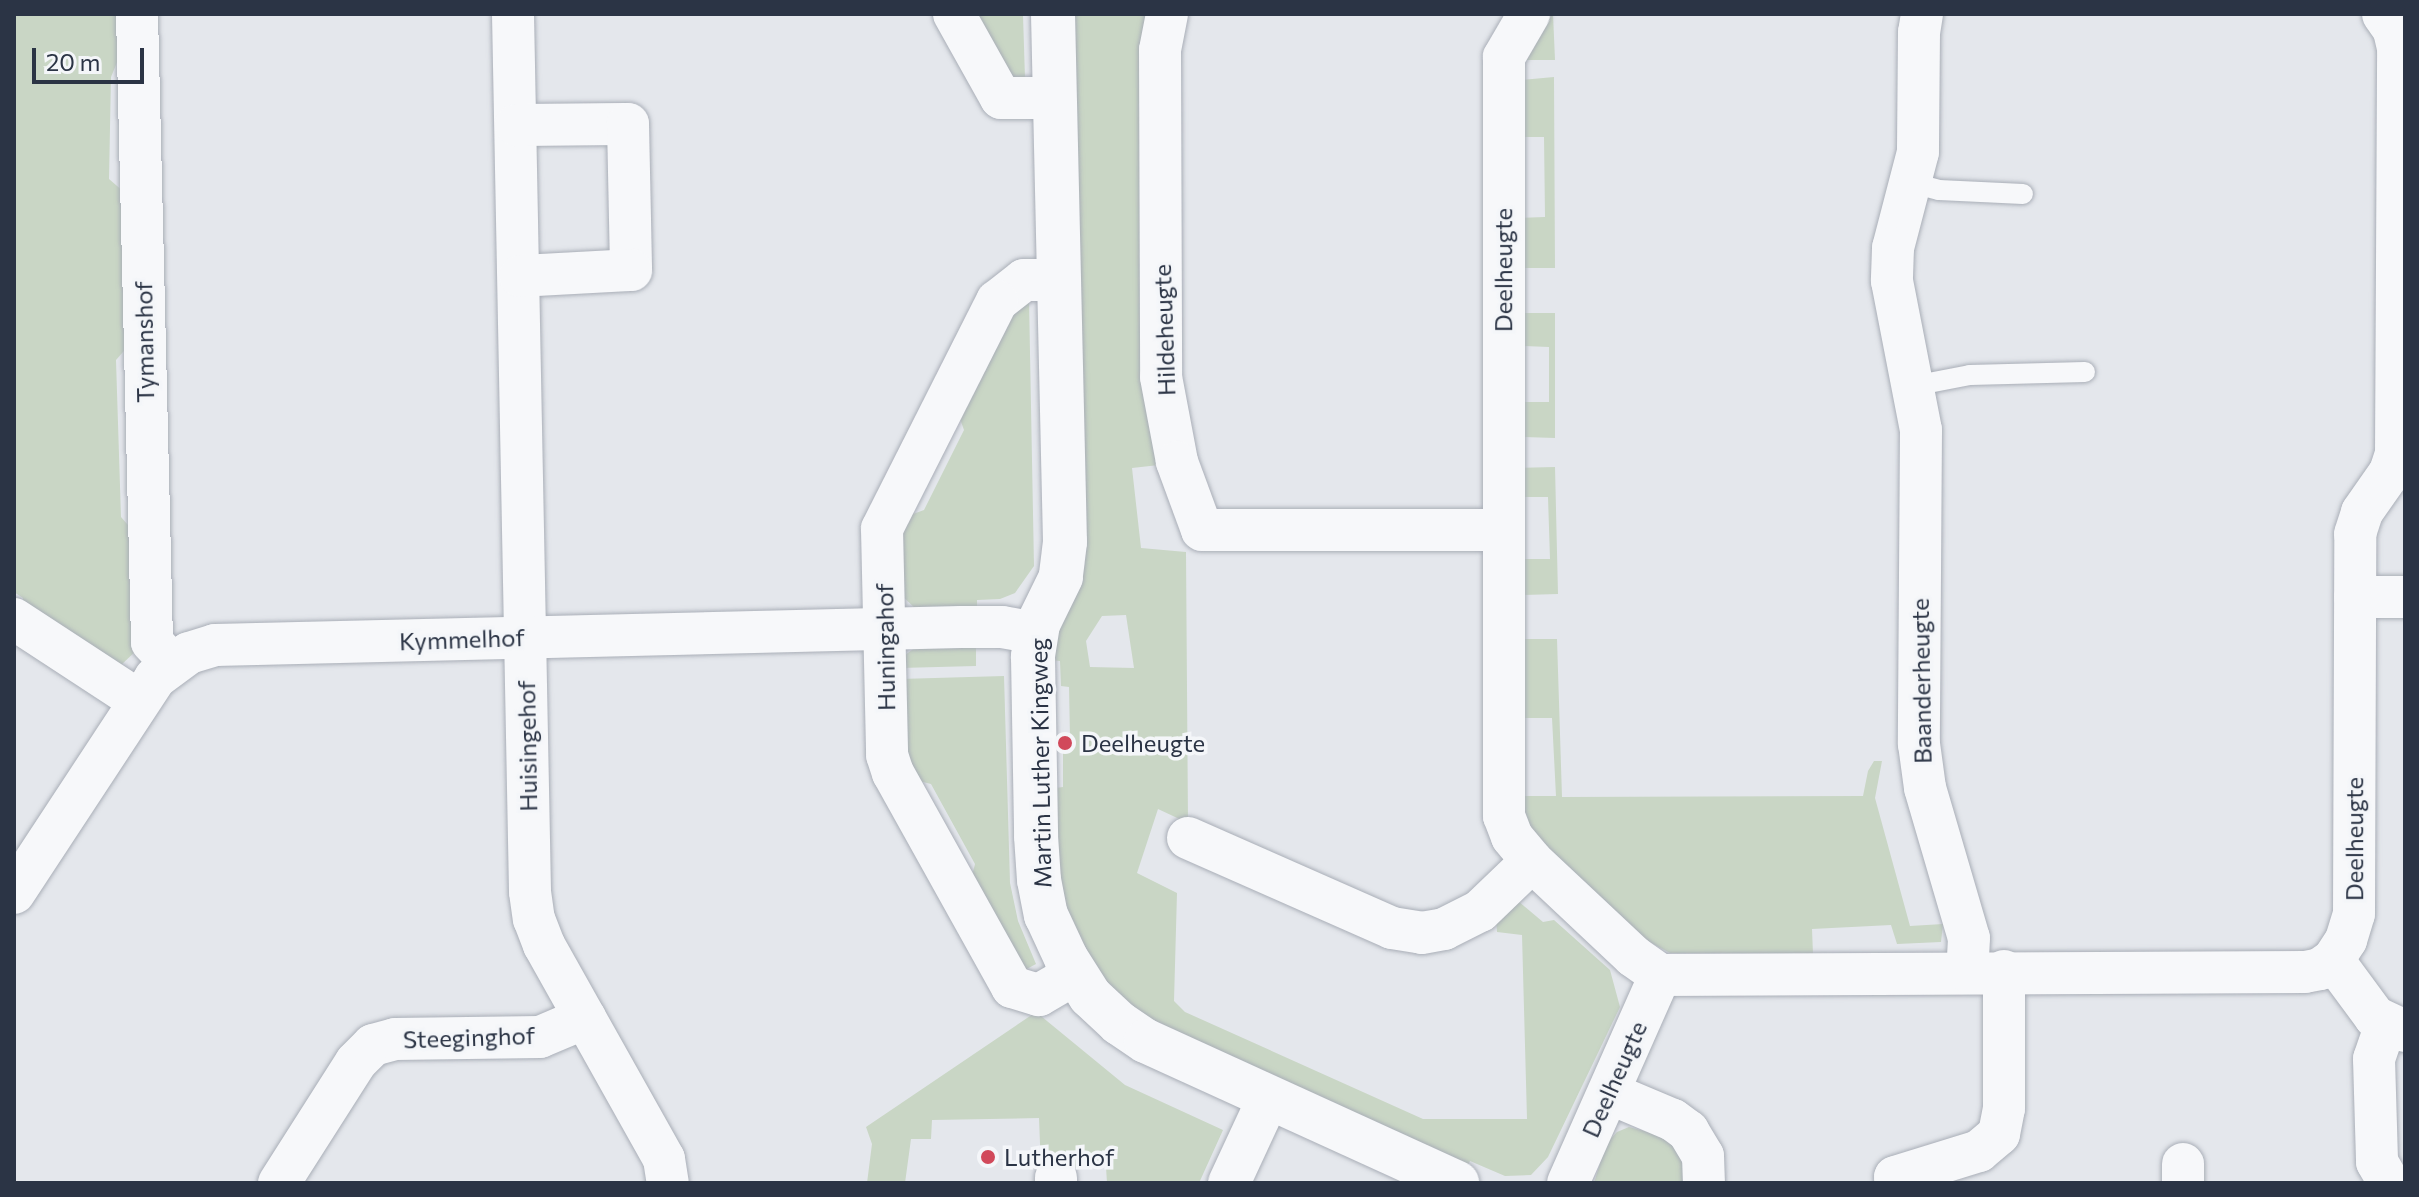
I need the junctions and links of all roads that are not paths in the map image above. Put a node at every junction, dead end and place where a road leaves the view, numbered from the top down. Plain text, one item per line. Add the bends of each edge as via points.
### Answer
1 (137, 14) edge
2 (513, 14) edge
3 (954, 14) edge
4 (1053, 14) edge
5 (1167, 14) edge
6 (1529, 14) edge
7 (1922, 14) edge
8 (2395, 37) edge
9 (1054, 98) junction
10 (516, 125) junction
11 (1909, 182) junction
12 (2023, 194) dead end
13 (520, 276) junction
14 (1059, 280) junction
15 (2085, 372) dead end
16 (1913, 386) junction
17 (1504, 530) junction
18 (2355, 597) junction
19 (2405, 597) edge
20 (14, 619) edge
21 (885, 630) junction
22 (1035, 633) junction
23 (524, 637) junction
24 (171, 663) junction
25 (138, 700) junction
26 (1188, 838) dead end
27 (1532, 861) junction
28 (14, 893) edge
29 (2333, 960) junction
30 (1986, 971) junction
31 (1075, 974) junction
32 (1660, 975) junction
33 (585, 1018) junction
34 (2395, 1028) edge
35 (1609, 1093) junction
36 (1262, 1111) junction
37 (279, 1183) edge
38 (668, 1183) edge
39 (1229, 1183) edge
40 (1457, 1183) edge
41 (1568, 1183) edge
42 (1704, 1183) edge
43 (1897, 1183) edge
44 (2389, 1183) edge

1 - 24 street, Tymanshof via 152,642
2 - 10 street, Huisingehof
3 - 9 street via 1001,98
4 - 9 street, Martin Luther Kingweg
5 - 17 street, Hildeheugte via 1160,50 1161,377 1177,462 1202,530
6 - 17 street, Deelheugte via 1504,57
7 - 11 street, Baanderheugte via 1918,152
8 - 18 street, Deelheugte via 2396,453 2355,534
9 - 14 street, Martin Luther Kingweg
10 - 13 street, Huisingehof
10 - 13 street via 628,124 631,270
11 - 12 lane via 1952,191
11 - 16 street, Baanderheugte via 1893,248 1892,281
13 - 23 street, Huisingehof
14 - 21 street, Huningahof via 1024,280 997,301 882,529
14 - 22 street, Martin Luther Kingweg via 1064,565
15 - 16 lane via 1970,375
16 - 30 street, Baanderheugte via 1921,430 1919,744 1925,788 1969,938
17 - 27 street, Deelheugte via 1504,816 1512,837
18 - 19 street
18 - 29 street, Deelheugte via 2354,914
20 - 25 street
21 - 22 street, Kymmelhof via 1002,627
21 - 23 street, Kymmelhof
21 - 31 street, Huningahof via 887,755 893,773 1012,987 1039,995
22 - 31 street, Martin Luther Kingweg via 1039,880 1046,915
23 - 24 street, Kymmelhof via 215,645
23 - 33 street, Huisingehof via 534,919
24 - 25 street, Kymmelhof
25 - 28 street, Kymmelhof
26 - 27 street via 1392,928 1422,933 1444,929 1480,911
27 - 32 street, Deelheugte
29 - 30 street via 2305,972
29 - 34 street via 2375,1017
30 - 32 street
30 - 43 street, Baanderheugte via 2004,1108 1999,1134 1979,1151 1895,1177
31 - 36 street, Martin Luther Kingweg via 1111,1016
32 - 35 street, Deelheugte
33 - 37 street, Steeginghof via 540,1037 395,1039 373,1045 356,1062
33 - 38 street, Huisingehof via 664,1159
34 - 44 street via 2374,1059 2377,1162
35 - 41 street, Deelheugte
35 - 42 street via 1688,1131 1703,1156
36 - 39 street
36 - 40 street, Martin Luther Kingweg

